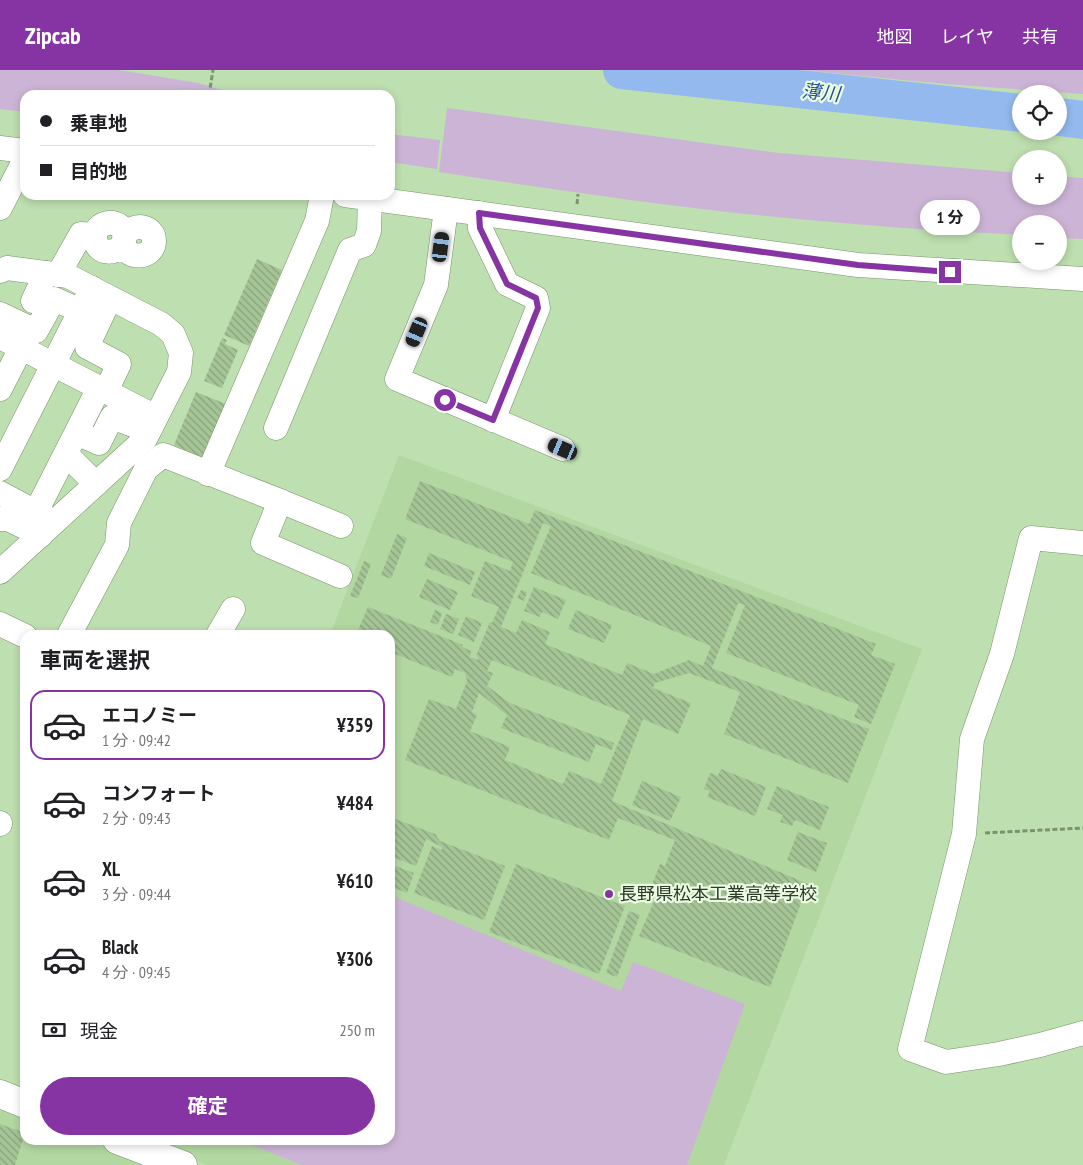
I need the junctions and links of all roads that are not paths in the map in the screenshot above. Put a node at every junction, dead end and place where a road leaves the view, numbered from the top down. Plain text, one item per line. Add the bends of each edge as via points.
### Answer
1 (0, 148) edge
2 (20, 150) edge
3 (20, 169) edge
4 (321, 200) edge
5 (370, 200) edge
6 (384, 200) edge
7 (0, 208) edge
8 (446, 209) junction
9 (479, 213) junction
10 (157, 244) dead end
11 (0, 271) edge
12 (52, 274) junction
13 (1083, 279) edge
14 (101, 293) junction
15 (17, 303) edge
16 (81, 311) junction
17 (5, 340) edge
18 (54, 364) junction
19 (0, 389) edge
20 (103, 389) junction
21 (493, 420) junction
22 (153, 424) junction
23 (276, 428) dead end
24 (77, 433) junction
25 (563, 449) dead end
26 (66, 454) junction
27 (0, 469) edge
28 (208, 474) junction
29 (96, 484) junction
30 (0, 493) edge
31 (280, 501) junction
32 (0, 519) edge
33 (44, 523) junction
34 (341, 526) dead end
35 (1083, 543) edge
36 (0, 572) edge
37 (340, 576) dead end
38 (233, 609) dead end
39 (0, 624) edge
40 (72, 630) edge
41 (221, 630) edge
42 (20, 634) edge
43 (1083, 1033) edge
44 (0, 1094) edge
45 (20, 1102) edge
46 (130, 1145) edge
47 (183, 1165) edge

1 - 2 street
3 - 7 street
4 - 28 street via 317,220
5 - 23 street via 369,231 364,245 350,250
6 - 8 street
8 - 9 street
8 - 21 street via 436,285 397,380
9 - 13 street via 858,265
9 - 21 street via 480,228 507,284 536,298 538,308
10 - 12 street via 143,227 133,227 124,240 122,229 109,222 100,226 95,236 81,234
11 - 12 street via 7,268
12 - 14 street via 68,276
12 - 15 street
14 - 16 street
14 - 20 street via 87,347 119,364
14 - 22 street via 161,324 172,334 181,353 179,372
15 - 16 street via 36,331 54,299
16 - 18 street
17 - 18 street
17 - 19 street
18 - 20 street
18 - 27 street
20 - 22 street
20 - 24 street
21 - 25 street
22 - 24 street via 112,417 100,444
22 - 29 street via 145,439
24 - 26 street
26 - 29 street
26 - 33 street
28 - 31 street
28 - 40 street via 162,455 146,469 119,523 116,545
29 - 33 street
30 - 33 street
31 - 34 street
31 - 37 street via 264,543
32 - 33 street
33 - 36 street
35 - 43 street via 1030,538 1002,654 972,739 964,834 910,1049 946,1062 999,1054
38 - 41 street
39 - 42 street
44 - 45 main road
46 - 47 main road

